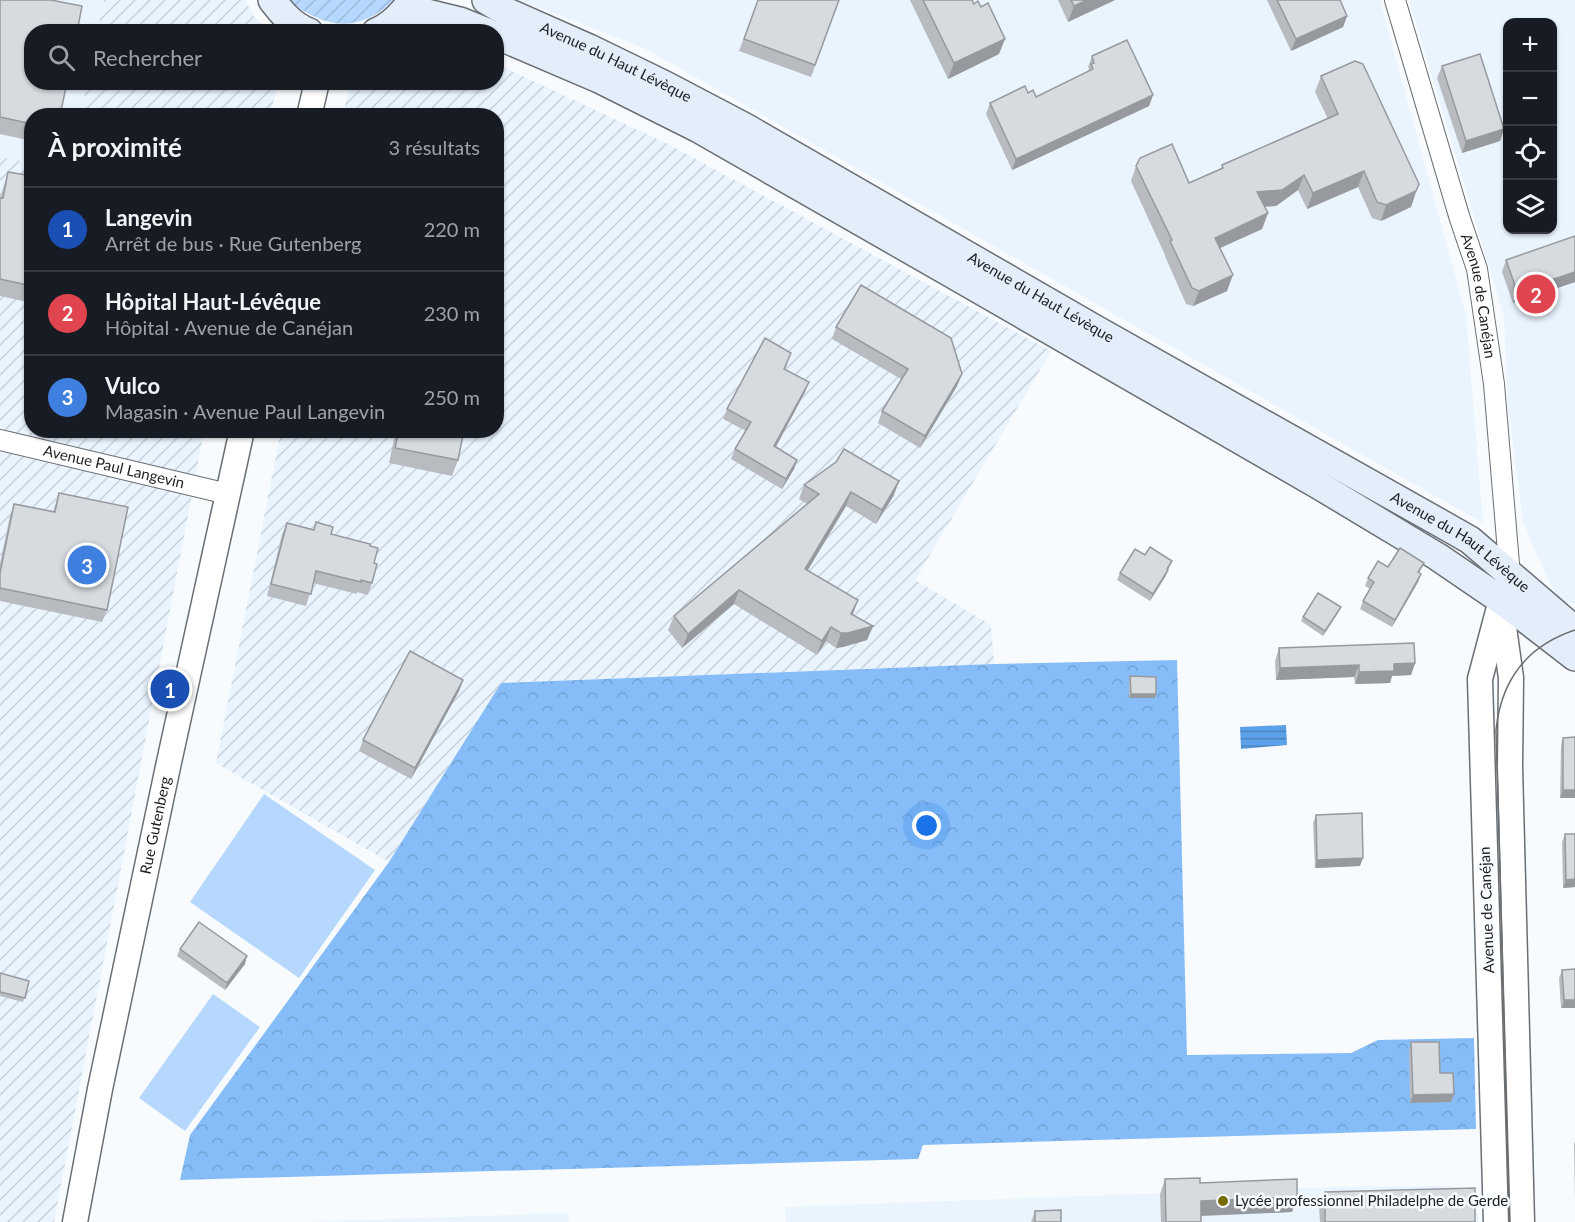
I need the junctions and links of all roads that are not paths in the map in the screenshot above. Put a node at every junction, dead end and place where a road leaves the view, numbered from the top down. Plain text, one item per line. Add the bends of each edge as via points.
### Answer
1 (272, 0) edge
2 (486, 0) edge
3 (1395, 0) edge
4 (407, 7) edge
5 (295, 24) edge
6 (387, 24) edge
7 (467, 24) edge
8 (504, 38) edge
9 (315, 90) edge
10 (311, 108) edge
11 (240, 438) edge
12 (0, 440) edge
13 (228, 494) junction
14 (1505, 588) junction
15 (1575, 630) edge
16 (1575, 657) edge
17 (75, 1222) edge
18 (1496, 1222) edge
19 (1522, 1222) edge

1 - 5 main road
2 - 14 main road, Avenue du Haut Lévèque via 746,127 1470,540
3 - 14 street, Avenue de Canéjan via 1476,268 1494,384
4 - 6 main road
4 - 7 main road
8 - 14 main road, Avenue du Haut Lévèque via 646,101 738,151 1438,556
9 - 10 street
11 - 13 street, Rue Gutenberg
12 - 13 street, Avenue Paul Langevin
13 - 17 street, Rue Gutenberg
14 - 15 main road, Avenue du Haut Lévèque
14 - 16 main road, Avenue du Haut Lévèque
14 - 18 street, Avenue de Canéjan via 1480,679
14 - 19 street, Avenue de Canéjan via 1511,678

